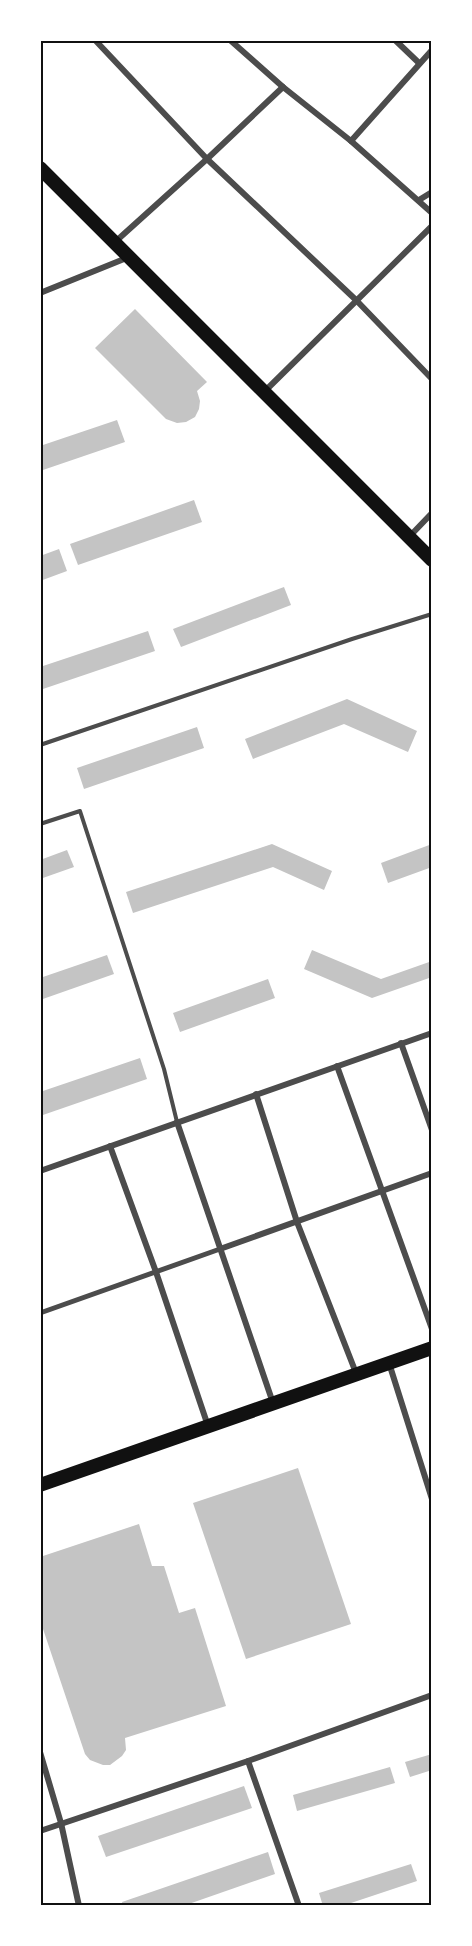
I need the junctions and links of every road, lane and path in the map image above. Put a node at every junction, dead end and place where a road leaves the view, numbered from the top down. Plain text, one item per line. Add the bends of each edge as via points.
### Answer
1 (94, 40) edge
2 (230, 40) edge
3 (395, 40) edge
4 (432, 51) edge
5 (419, 63) junction
6 (283, 87) junction
7 (351, 141) junction
8 (207, 159) junction
9 (40, 168) edge
10 (432, 192) edge
11 (418, 200) junction
12 (432, 213) edge
13 (432, 226) edge
14 (115, 242) junction
15 (130, 257) junction
16 (40, 293) edge
17 (356, 300) junction
18 (432, 379) edge
19 (264, 392) junction
20 (432, 513) edge
21 (409, 537) junction
22 (432, 560) edge
23 (432, 614) edge
24 (40, 745) edge
25 (40, 824) edge
26 (432, 1033) edge
27 (401, 1043) junction
28 (337, 1066) junction
29 (256, 1094) junction
30 (177, 1122) junction
31 (432, 1130) edge
32 (110, 1146) junction
33 (40, 1171) edge
34 (432, 1173) edge
35 (382, 1191) junction
36 (297, 1222) junction
37 (220, 1249) junction
38 (156, 1272) junction
39 (40, 1313) edge
40 (432, 1329) edge
41 (432, 1348) edge
42 (389, 1363) junction
43 (356, 1374) junction
44 (273, 1403) junction
45 (208, 1426) junction
46 (40, 1485) edge
47 (432, 1499) edge
48 (432, 1695) edge
49 (40, 1752) edge
50 (248, 1761) junction
51 (61, 1823) junction
52 (40, 1831) edge
53 (78, 1905) edge
54 (298, 1905) edge

1 - 8 street
2 - 6 street
3 - 5 street
4 - 5 street
5 - 7 street
6 - 7 street
6 - 8 street
7 - 11 street
8 - 14 street
8 - 17 street
9 - 14 main road
10 - 11 street
11 - 12 street
13 - 17 street
14 - 15 main road
15 - 16 street
15 - 19 main road
17 - 18 street
17 - 19 street
19 - 21 main road
20 - 21 street
21 - 22 main road
23 - 24 lane
25 - 30 lane via 80,811 164,1069
26 - 27 street
27 - 28 street
27 - 31 street
28 - 29 street
28 - 35 street
29 - 30 street
29 - 36 street
30 - 32 street
30 - 37 street
32 - 33 street
32 - 38 street
34 - 35 street
35 - 36 street
35 - 40 street
36 - 37 street
36 - 43 street
37 - 38 street
37 - 44 street
38 - 39 street
38 - 45 street
41 - 42 main road
42 - 43 main road
42 - 47 street
43 - 44 main road
44 - 45 main road
45 - 46 main road
48 - 50 street
49 - 51 street
50 - 51 street
50 - 54 street
51 - 52 street
51 - 53 street

